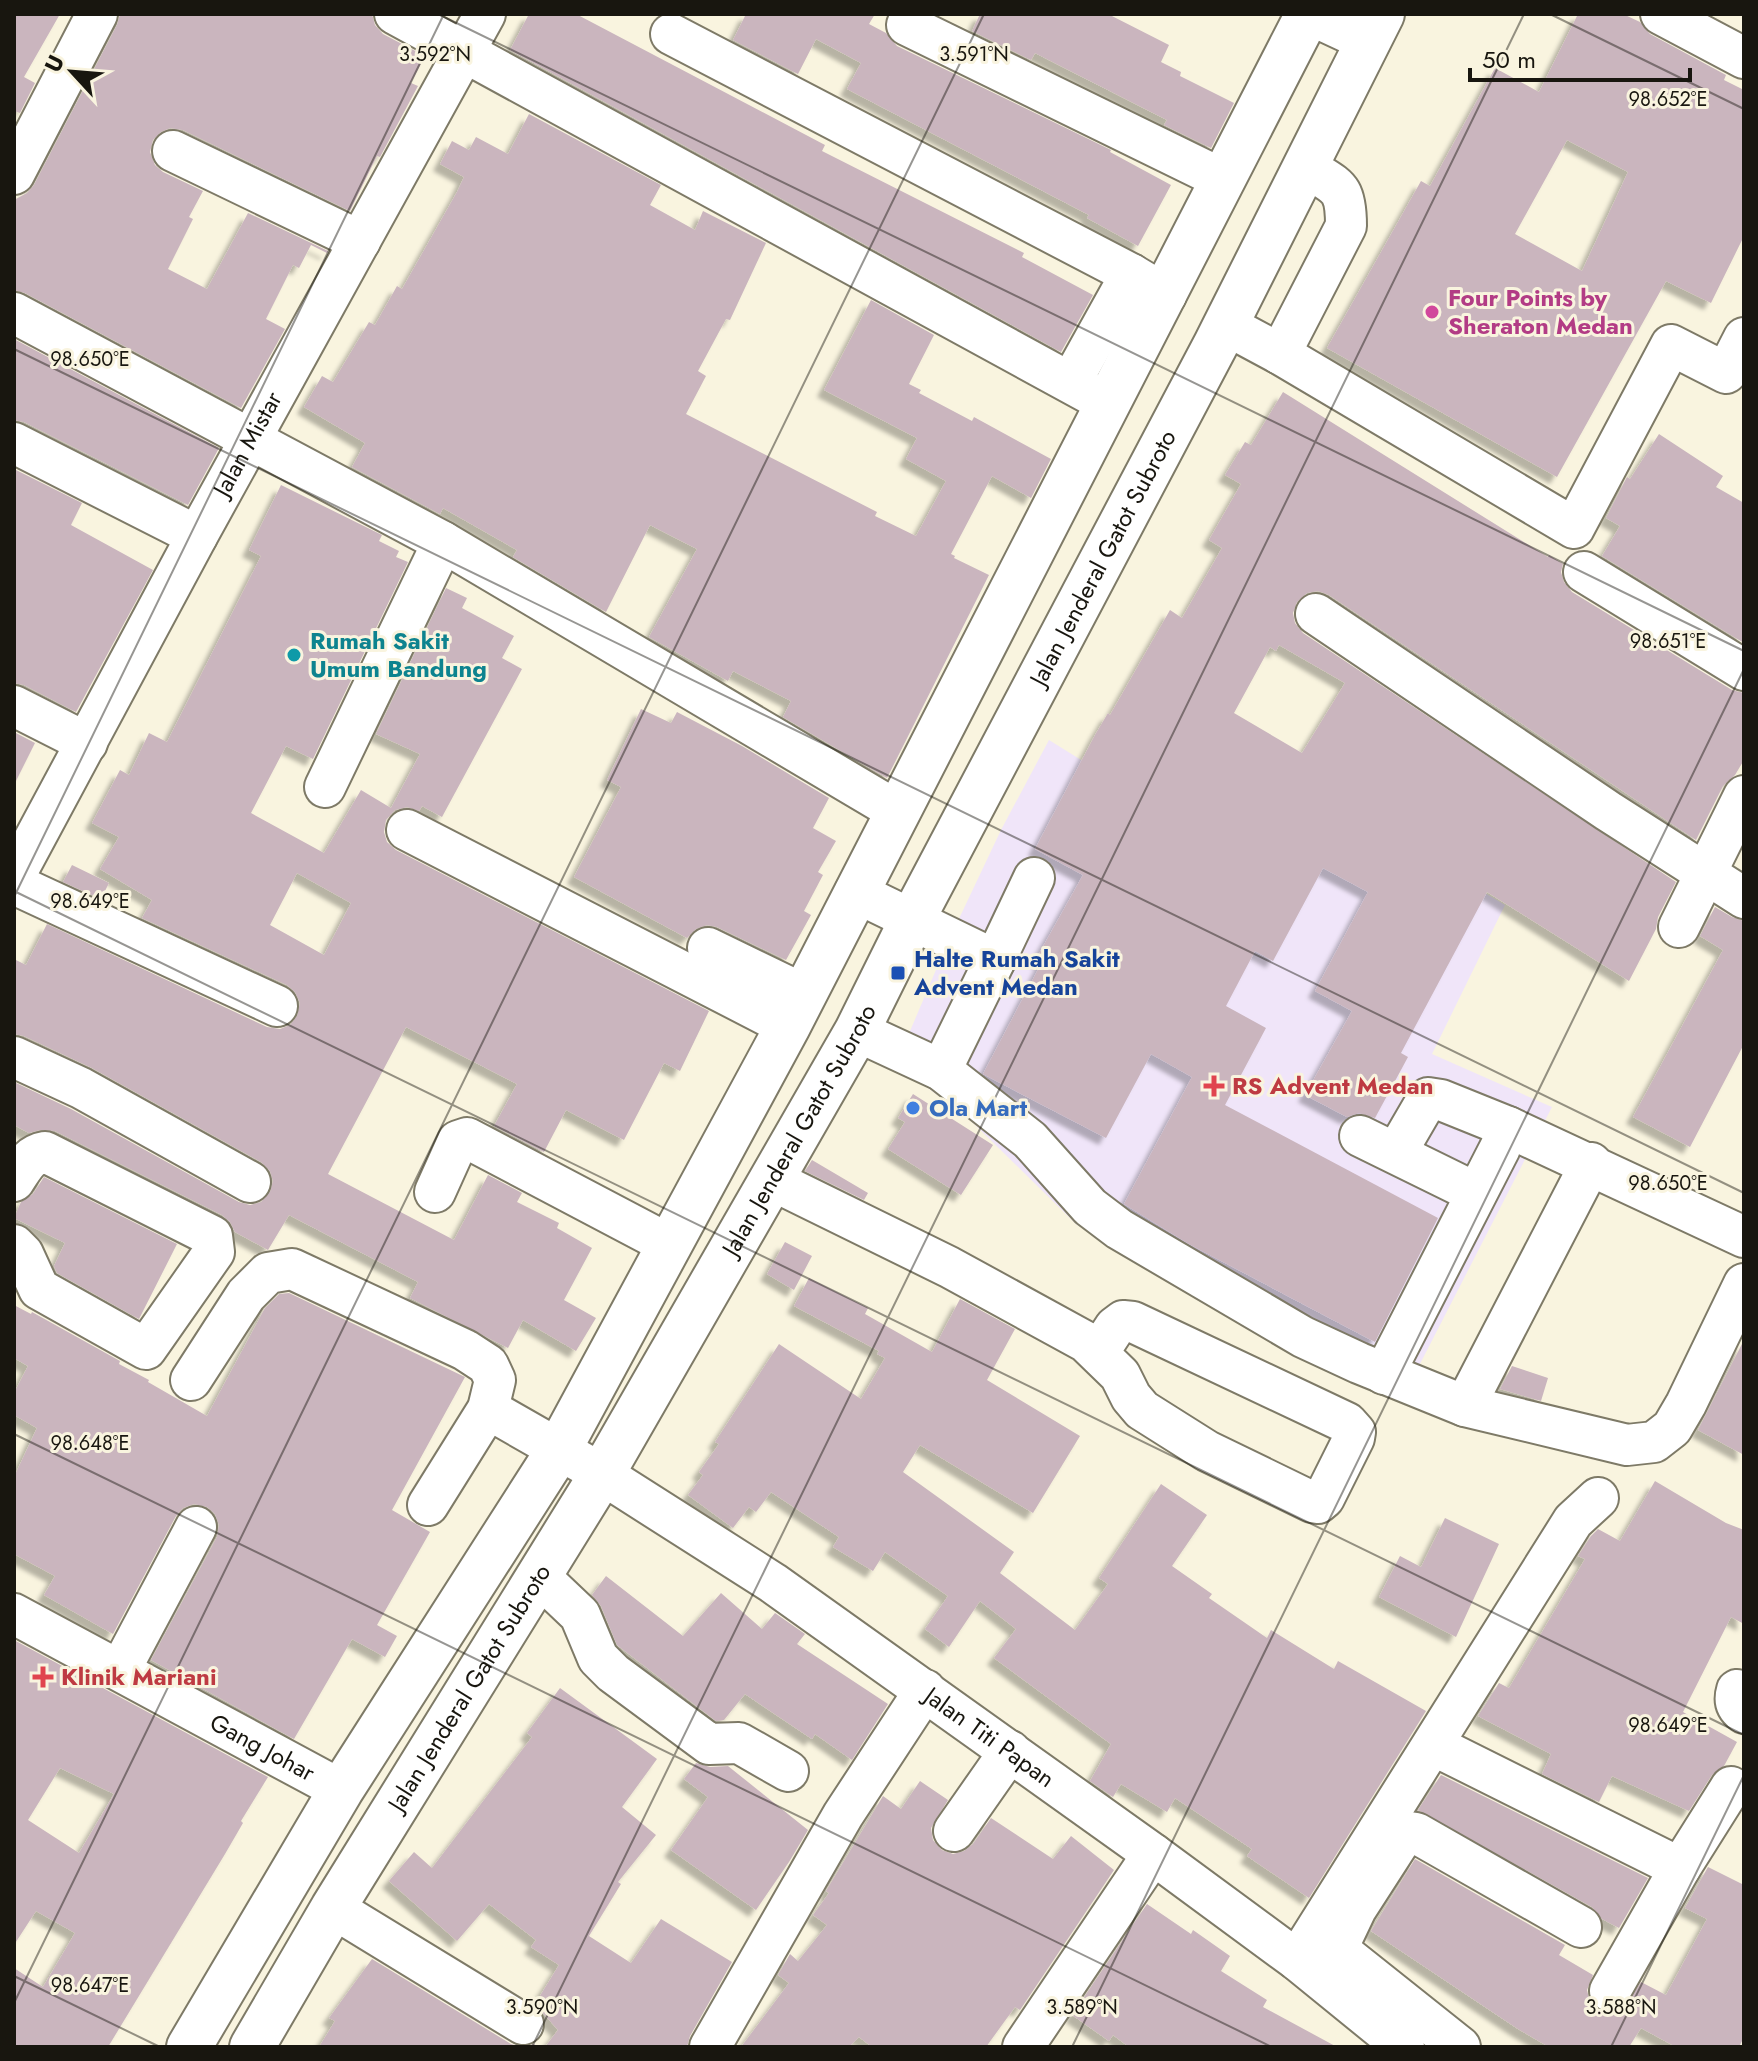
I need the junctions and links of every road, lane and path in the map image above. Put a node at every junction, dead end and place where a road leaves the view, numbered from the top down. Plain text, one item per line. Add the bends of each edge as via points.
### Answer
1 (97, 14) edge
2 (395, 14) edge
3 (1309, 14) edge
4 (1661, 14) edge
5 (483, 15) edge
6 (907, 25) dead end
7 (1375, 28) edge
8 (671, 34) dead end
9 (464, 52) junction
10 (1744, 58) edge
11 (173, 151) dead end
12 (1305, 166) junction
13 (14, 174) edge
14 (1224, 180) junction
15 (360, 241) junction
16 (1148, 285) junction
17 (14, 313) edge
18 (1226, 325) junction
19 (1744, 338) edge
20 (1280, 354) junction
21 (1077, 371) dead end
22 (1109, 404) junction
23 (250, 440) junction
24 (14, 443) edge
25 (197, 536) junction
26 (443, 542) junction
27 (1584, 572) dead end
28 (1316, 614) dead end
29 (1744, 670) edge
30 (14, 706) edge
31 (87, 743) junction
32 (325, 787) dead end
33 (1744, 796) edge
34 (897, 811) junction
35 (407, 830) dead end
36 (1706, 872) junction
37 (14, 877) edge
38 (1034, 878) dead end
39 (14, 884) edge
40 (855, 892) junction
41 (1744, 898) edge
42 (912, 920) junction
43 (1679, 927) dead end
44 (708, 948) dead end
45 (995, 960) junction
46 (277, 1006) dead end
47 (795, 1010) junction
48 (857, 1031) junction
49 (14, 1057) edge
50 (941, 1070) junction
51 (1508, 1127) junction
52 (1360, 1136) dead end
53 (1396, 1153) junction
54 (1591, 1163) junction
55 (772, 1180) junction
56 (14, 1181) edge
57 (250, 1182) dead end
58 (435, 1192) dead end
59 (1476, 1193) junction
60 (1744, 1237) edge
61 (14, 1245) edge
62 (670, 1245) junction
63 (1744, 1284) edge
64 (1098, 1353) junction
65 (1384, 1374) junction
66 (191, 1380) dead end
67 (1465, 1406) junction
68 (488, 1409) junction
69 (558, 1451) junction
70 (602, 1474) junction
71 (1598, 1498) dead end
72 (428, 1505) dead end
73 (196, 1527) dead end
74 (540, 1577) junction
75 (14, 1614) edge
76 (120, 1670) junction
77 (925, 1690) junction
78 (1433, 1745) junction
79 (1010, 1751) junction
80 (788, 1771) dead end
81 (1731, 1787) dead end
82 (341, 1790) junction
83 (954, 1831) dead end
84 (1153, 1854) junction
85 (1680, 1868) junction
86 (333, 1908) junction
87 (1581, 1927) dead end
88 (1297, 1960) junction
89 (1610, 1991) dead end
90 (523, 2024) dead end
91 (1393, 2035) edge
92 (189, 2047) edge
93 (252, 2047) edge
94 (710, 2047) edge
95 (1023, 2047) edge
96 (1460, 2047) edge

1 - 13 street
2 - 9 street
3 - 7 street
3 - 14 main road
4 - 10 street
5 - 9 street, Jalan Mistar
6 - 14 street
7 - 12 main road, Jalan Jenderal Gatot Subroto
8 - 16 street
9 - 15 street, Jalan Mistar
9 - 22 street
11 - 15 street
12 - 18 main road, Jalan Jenderal Gatot Subroto
12 - 20 street via 1342,192 1346,226
14 - 16 main road
15 - 23 street, Jalan Mistar
16 - 21 street
16 - 22 main road
17 - 23 street
18 - 20 street
18 - 42 main road, Jalan Jenderal Gatot Subroto
19 - 20 street via 1726,373 1671,345 1574,528
22 - 34 main road
23 - 25 street, Jalan Mistar
23 - 26 street
24 - 25 street
25 - 31 street, Jalan Mistar
26 - 32 street
26 - 34 street
27 - 29 street
28 - 36 street
30 - 31 street
31 - 37 street, Jalan Mistar
33 - 36 street
34 - 40 main road
35 - 47 street
36 - 41 street
36 - 43 street
38 - 45 street
39 - 46 street
40 - 42 street
40 - 47 main road
42 - 45 street
42 - 48 main road, Jalan Jenderal Gatot Subroto
44 - 47 street
45 - 50 street
47 - 62 main road
48 - 50 street
48 - 55 main road, Jalan Jenderal Gatot Subroto
49 - 57 street
50 - 65 street via 1030,1140 1090,1207 1119,1229 1303,1337
51 - 53 street via 1428,1098
51 - 54 street
51 - 59 street
52 - 53 street
53 - 59 street
54 - 60 street
54 - 67 street
55 - 64 street via 949,1267
55 - 70 main road, Jalan Jenderal Gatot Subroto
56 - 61 street via 28,1160 45,1152 212,1236 215,1244 146,1349 39,1289
58 - 62 street via 458,1141 467,1138
59 - 65 street
62 - 69 main road
63 - 67 street via 1686,1404 1672,1428 1654,1442 1627,1445
64 - 64 street via 1115,1327 1133,1322 1347,1423 1354,1438 1324,1498 1312,1502 1207,1451 1142,1410
65 - 67 street
66 - 68 street via 246,1295 268,1273 292,1269 488,1365 495,1380
68 - 69 street, Jalan Titi Papan
68 - 72 street
69 - 70 street, Jalan Titi Papan
69 - 82 main road
70 - 74 main road, Jalan Jenderal Gatot Subroto
70 - 77 street, Jalan Titi Papan via 773,1583
71 - 78 street via 1573,1521
73 - 76 street
74 - 80 street via 580,1615 598,1658 613,1673 709,1744 739,1743
74 - 86 main road, Jalan Jenderal Gatot Subroto
75 - 76 street, Gang Johar
76 - 82 street, Gang Johar
77 - 79 street, Jalan Titi Papan
77 - 94 street via 843,1815
78 - 85 street
78 - 88 street
79 - 83 street
79 - 84 street, Jalan Titi Papan
81 - 85 street
82 - 92 main road
84 - 88 street, Jalan Titi Papan
84 - 95 street
85 - 89 street
86 - 90 street
86 - 93 main road, Jalan Jenderal Gatot Subroto
87 - 91 street via 1416,1833 1406,1834 1356,1909 1337,1949
88 - 91 street, Jalan Titi Papan
91 - 96 street

